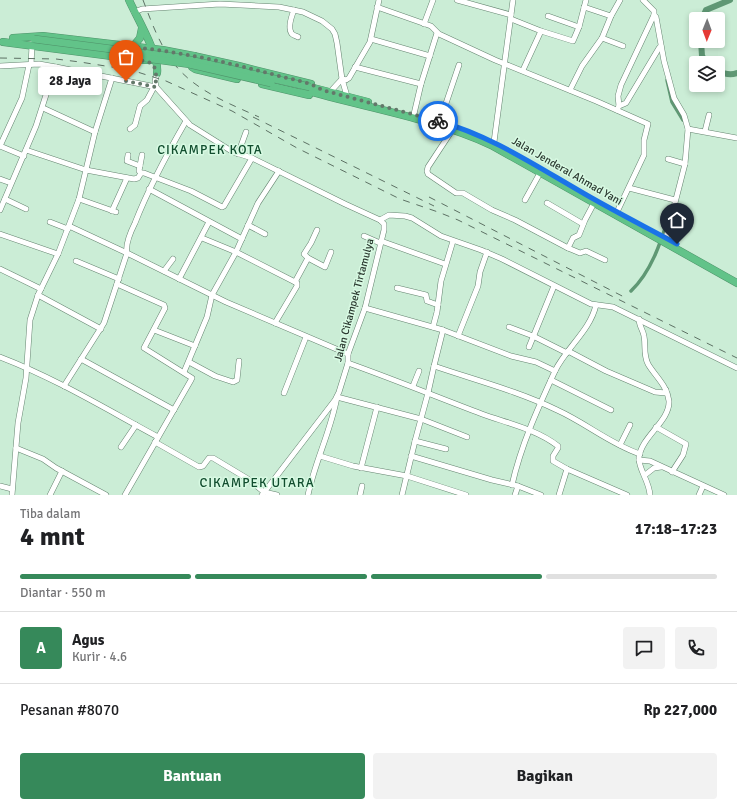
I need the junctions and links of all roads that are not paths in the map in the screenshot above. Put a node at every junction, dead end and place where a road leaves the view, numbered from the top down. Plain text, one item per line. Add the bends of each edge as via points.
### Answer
1 (129, 0) edge
2 (379, 0) edge
3 (434, 0) edge
4 (457, 0) edge
5 (513, 0) edge
6 (586, 0) edge
7 (620, 0) edge
8 (643, 0) edge
9 (476, 2) edge
10 (377, 7) junction
11 (584, 7) junction
12 (294, 10) junction
13 (136, 15) junction
14 (548, 16) dead end
15 (611, 16) junction
16 (653, 16) junction
17 (511, 17) junction
18 (424, 24) junction
19 (579, 27) junction
20 (142, 28) junction
21 (541, 31) junction
22 (437, 33) junction
23 (298, 37) dead end
24 (12, 38) junction
25 (602, 38) junction
26 (1, 40) edge
27 (371, 40) junction
28 (33, 43) junction
29 (623, 46) dead end
30 (660, 46) junction
31 (132, 47) junction
32 (152, 49) junction
33 (194, 56) junction
34 (430, 56) junction
35 (134, 59) junction
36 (142, 60) junction
37 (156, 60) junction
38 (30, 64) junction
39 (504, 64) junction
40 (458, 65) dead end
41 (0, 66) edge
42 (56, 67) junction
43 (355, 68) junction
44 (523, 70) junction
45 (157, 73) junction
46 (112, 78) junction
47 (342, 79) junction
48 (421, 84) junction
49 (155, 87) junction
50 (307, 89) junction
51 (570, 90) junction
52 (328, 93) junction
53 (347, 96) junction
54 (43, 108) junction
55 (618, 108) junction
56 (414, 114) junction
57 (709, 115) dead end
58 (186, 121) junction
59 (440, 121) junction
60 (130, 129) dead end
61 (688, 129) junction
62 (454, 130) junction
63 (705, 131) junction
64 (94, 132) junction
65 (246, 132) dead end
66 (737, 138) edge
67 (493, 144) junction
68 (0, 146) edge
69 (26, 150) junction
70 (238, 154) junction
71 (142, 155) dead end
72 (24, 156) junction
73 (128, 156) dead end
74 (252, 158) junction
75 (668, 159) dead end
76 (684, 164) junction
77 (140, 166) junction
78 (86, 170) junction
79 (279, 171) junction
80 (142, 173) junction
81 (540, 173) junction
82 (155, 177) junction
83 (127, 178) junction
84 (0, 179) edge
85 (12, 184) junction
86 (629, 188) junction
87 (149, 189) junction
88 (4, 199) junction
89 (79, 199) junction
90 (525, 200) dead end
91 (674, 200) junction
92 (548, 203) dead end
93 (594, 203) junction
94 (26, 209) dead end
95 (0, 210) edge
96 (617, 212) junction
97 (380, 220) junction
98 (50, 222) dead end
99 (209, 222) junction
100 (584, 224) junction
101 (248, 225) junction
102 (68, 228) junction
103 (317, 230) dead end
104 (0, 234) edge
105 (265, 234) dead end
106 (364, 236) dead end
107 (202, 238) junction
108 (242, 238) junction
109 (662, 238) junction
110 (453, 241) junction
111 (381, 242) junction
112 (568, 248) junction
113 (127, 252) junction
114 (236, 252) junction
115 (331, 252) dead end
116 (487, 252) junction
117 (58, 254) junction
118 (308, 258) junction
119 (173, 259) dead end
120 (605, 260) dead end
121 (76, 261) dead end
122 (445, 264) junction
123 (0, 269) edge
124 (164, 271) junction
125 (737, 278) edge
126 (180, 279) junction
127 (118, 281) junction
128 (295, 282) junction
129 (737, 282) edge
130 (554, 286) junction
131 (397, 288) dead end
132 (41, 289) junction
133 (38, 295) junction
134 (212, 295) junction
135 (438, 305) junction
136 (596, 305) junction
137 (364, 308) junction
138 (639, 319) junction
139 (275, 323) junction
140 (509, 327) dead end
141 (433, 328) junction
142 (101, 329) junction
143 (154, 330) junction
144 (443, 330) junction
145 (306, 336) junction
146 (458, 336) junction
147 (533, 336) junction
148 (195, 346) junction
149 (529, 347) dead end
150 (568, 352) junction
151 (348, 354) junction
152 (0, 357) edge
153 (81, 359) junction
154 (239, 361) dead end
155 (189, 362) junction
156 (348, 363) junction
157 (434, 366) junction
158 (27, 367) junction
159 (737, 368) edge
160 (419, 371) dead end
161 (555, 371) junction
162 (184, 372) junction
163 (551, 380) junction
164 (64, 386) junction
165 (413, 386) junction
166 (665, 392) junction
167 (284, 393) dead end
168 (428, 393) junction
169 (337, 397) junction
170 (541, 403) junction
171 (376, 407) junction
172 (174, 410) junction
173 (611, 410) dead end
174 (421, 419) junction
175 (136, 425) junction
176 (630, 425) dead end
177 (656, 427) junction
178 (529, 430) junction
179 (158, 437) junction
180 (467, 437) dead end
181 (415, 441) junction
182 (155, 442) junction
183 (620, 445) junction
184 (121, 447) dead end
185 (16, 448) junction
186 (446, 449) dead end
187 (640, 454) junction
188 (320, 456) junction
189 (412, 456) junction
190 (639, 460) junction
191 (663, 467) junction
192 (361, 468) junction
193 (567, 469) junction
194 (62, 471) junction
195 (672, 472) junction
196 (645, 475) junction
197 (407, 476) junction
198 (515, 485) junction
199 (0, 486) edge
200 (362, 486) dead end
201 (703, 486) junction
202 (12, 492) edge
203 (453, 493) edge
204 (263, 494) edge
205 (50, 495) edge
206 (106, 495) edge
207 (124, 495) edge
208 (277, 495) edge
209 (308, 495) edge
210 (360, 495) edge
211 (402, 495) edge
212 (466, 495) edge
213 (515, 495) edge
214 (540, 495) edge
215 (558, 495) edge
216 (627, 495) edge
217 (650, 495) edge
218 (699, 495) edge
219 (724, 495) edge

1 - 13 highway
2 - 10 street
3 - 18 street
4 - 9 street
5 - 17 street
6 - 11 street
7 - 15 street
8 - 16 street via 654,11
9 - 17 street
10 - 18 street
10 - 27 street
11 - 15 street
11 - 19 street
12 - 13 street via 220,4 142,9
12 - 23 street via 290,32
12 - 47 street via 316,18 332,29 338,43
13 - 20 highway
14 - 19 street
15 - 25 street
16 - 30 street via 657,18
16 - 55 street via 620,85
17 - 21 street
17 - 39 street
18 - 22 street
19 - 21 street via 573,41
20 - 31 highway via 140,38
20 - 32 highway
21 - 44 street
22 - 34 street
22 - 39 street
24 - 26 highway, Jalan Jenderal Ahmad Yani
24 - 28 highway, Jalan Jenderal Ahmad Yani
24 - 31 highway via 43,36
25 - 29 street
25 - 51 street via 582,66
26 - 28 highway
26 - 50 highway, bridge via 189,64
27 - 34 street
27 - 43 street
28 - 35 highway
28 - 38 street
28 - 50 highway, Jalan Jenderal Ahmad Yani, bridge via 181,58
30 - 55 street via 626,103
30 - 61 street via 674,98 684,115
31 - 32 highway
31 - 35 highway via 130,54
32 - 33 highway
32 - 37 highway
33 - 52 highway via 314,85
33 - 52 highway via 190,65 196,69 314,96
34 - 48 street
35 - 36 highway
36 - 37 highway
36 - 45 highway via 152,63
37 - 45 highway
38 - 41 street
38 - 42 street
38 - 68 street via 22,98
39 - 44 street
39 - 67 street
40 - 59 street
42 - 46 street
42 - 54 street
43 - 47 street via 349,78
43 - 48 street
44 - 51 street
45 - 49 street
46 - 49 street
46 - 64 street
47 - 52 street
47 - 53 street
48 - 56 street
49 - 58 street
49 - 60 street via 140,106 135,125
50 - 52 highway, Jalan Jenderal Ahmad Yani
50 - 52 highway, Jalan Jenderal Ahmad Yani
51 - 55 street
52 - 53 highway, Jalan Jenderal Ahmad Yani
52 - 62 highway, Jalan Jenderal Ahmad Yani
53 - 56 highway, Jalan Jenderal Ahmad Yani
54 - 64 street
54 - 69 street
55 - 86 street via 648,125 644,155
56 - 59 highway, Jalan Jenderal Ahmad Yani
57 - 63 street
58 - 70 street
58 - 82 street
59 - 67 highway, Jalan Jenderal Ahmad Yani via 462,128
61 - 63 street
61 - 76 street
62 - 67 highway, Jalan Jenderal Ahmad Yani
62 - 112 street via 428,167 428,174 456,193 463,193
63 - 66 street
64 - 78 street
65 - 70 street
67 - 81 highway, Jalan Jenderal Ahmad Yani
67 - 96 highway, Jalan Jenderal Ahmad Yani
68 - 72 street
69 - 72 street
69 - 78 street
70 - 74 street
71 - 77 street
72 - 85 street
73 - 77 street via 127,161
74 - 79 street
74 - 82 street via 224,207
75 - 76 street
76 - 91 street
77 - 80 street via 139,171
78 - 83 street
78 - 89 street
79 - 97 street
79 - 101 street via 258,203
80 - 82 street
80 - 83 street via 136,179
81 - 90 street
81 - 93 highway, Jalan Jenderal Ahmad Yani
82 - 87 street
83 - 89 street via 114,211
84 - 85 street
85 - 88 street
86 - 91 street
86 - 96 street
87 - 99 street
87 - 113 street via 131,232
88 - 94 street
88 - 95 street
89 - 102 street
91 - 109 street
92 - 100 street
93 - 100 street
93 - 109 highway, Jalan Jenderal Ahmad Yani
96 - 109 highway, Jalan Jenderal Ahmad Yani
97 - 110 street via 389,215 405,216
97 - 111 street, Jalan Cikampek Tirtamulya via 384,224
98 - 102 street
99 - 107 street
99 - 108 street
100 - 112 street
101 - 105 street
101 - 108 street
102 - 113 street
102 - 117 street
103 - 118 street via 304,254
104 - 117 street
106 - 111 street
107 - 114 street
107 - 126 street
108 - 114 street
109 - 125 highway, Jalan Jenderal Ahmad Yani
109 - 129 highway, Jalan Jenderal Ahmad Yani
110 - 116 street
110 - 122 street
111 - 122 street
111 - 137 street, Jalan Cikampek Tirtamulya
112 - 120 street via 580,253 586,250
113 - 124 street
113 - 127 street
114 - 128 street
114 - 134 street
115 - 118 street via 325,267
116 - 130 street
116 - 146 street via 478,286
117 - 132 street
118 - 128 street
119 - 124 street
121 - 127 street
122 - 135 street
123 - 132 street
124 - 126 street
126 - 134 street
127 - 142 street
127 - 143 street via 164,305 165,308
128 - 139 street via 297,286
130 - 136 street
130 - 147 street
131 - 135 street via 426,295 427,301
132 - 133 street
133 - 142 street
133 - 158 street via 30,320
134 - 139 street
134 - 148 street via 207,317
135 - 141 street
136 - 138 street via 613,307
136 - 150 street via 587,325
137 - 141 street
137 - 151 street, Jalan Cikampek Tirtamulya
138 - 159 street
138 - 166 street via 646,359
139 - 145 street
140 - 147 street
141 - 144 street
142 - 153 street
143 - 148 street
143 - 162 street via 144,347 145,350
144 - 146 street
144 - 157 street
145 - 151 street
145 - 167 street
146 - 161 street via 511,356 536,362
147 - 149 street
147 - 150 street
148 - 155 street
150 - 161 street
150 - 166 street via 655,392
151 - 156 street, Jalan Cikampek Tirtamulya
152 - 158 street
153 - 164 street
153 - 172 street
154 - 155 street via 237,380 233,382
155 - 162 street
156 - 165 street
156 - 169 street, Jalan Cikampek Tirtamulya
157 - 168 street
157 - 170 street
158 - 164 street
158 - 185 street
160 - 165 street
161 - 163 street
162 - 172 street via 192,380
163 - 170 street
163 - 173 street
164 - 175 street
165 - 168 street
166 - 177 street via 669,401 668,408
168 - 174 street
168 - 178 street
169 - 171 street
169 - 188 street via 334,416
169 - 204 street, Jalan Cikampek Tirtamulya
170 - 178 street
170 - 183 street via 574,418
171 - 174 street
171 - 192 street
172 - 179 street
174 - 180 street
174 - 181 street
175 - 179 street
175 - 184 street
176 - 183 street
177 - 187 street
177 - 195 street via 686,444 683,455
178 - 193 street via 558,446 552,460
178 - 198 street via 517,464
179 - 182 street
181 - 186 street
181 - 189 street
182 - 204 street via 200,467 209,458 213,458 248,479
182 - 207 street
183 - 187 street
185 - 194 street via 38,456
185 - 202 street
187 - 190 street
188 - 192 street
188 - 209 street
189 - 197 street
189 - 198 street
190 - 191 street
190 - 196 street
191 - 195 street
191 - 196 street via 654,468
192 - 197 street
193 - 215 street
193 - 216 street
194 - 205 street
194 - 206 street
195 - 201 street
196 - 217 street
197 - 203 street
197 - 211 street
198 - 213 street
198 - 214 street
199 - 202 street
200 - 210 street
201 - 218 street
201 - 219 street
203 - 212 street
204 - 208 street

